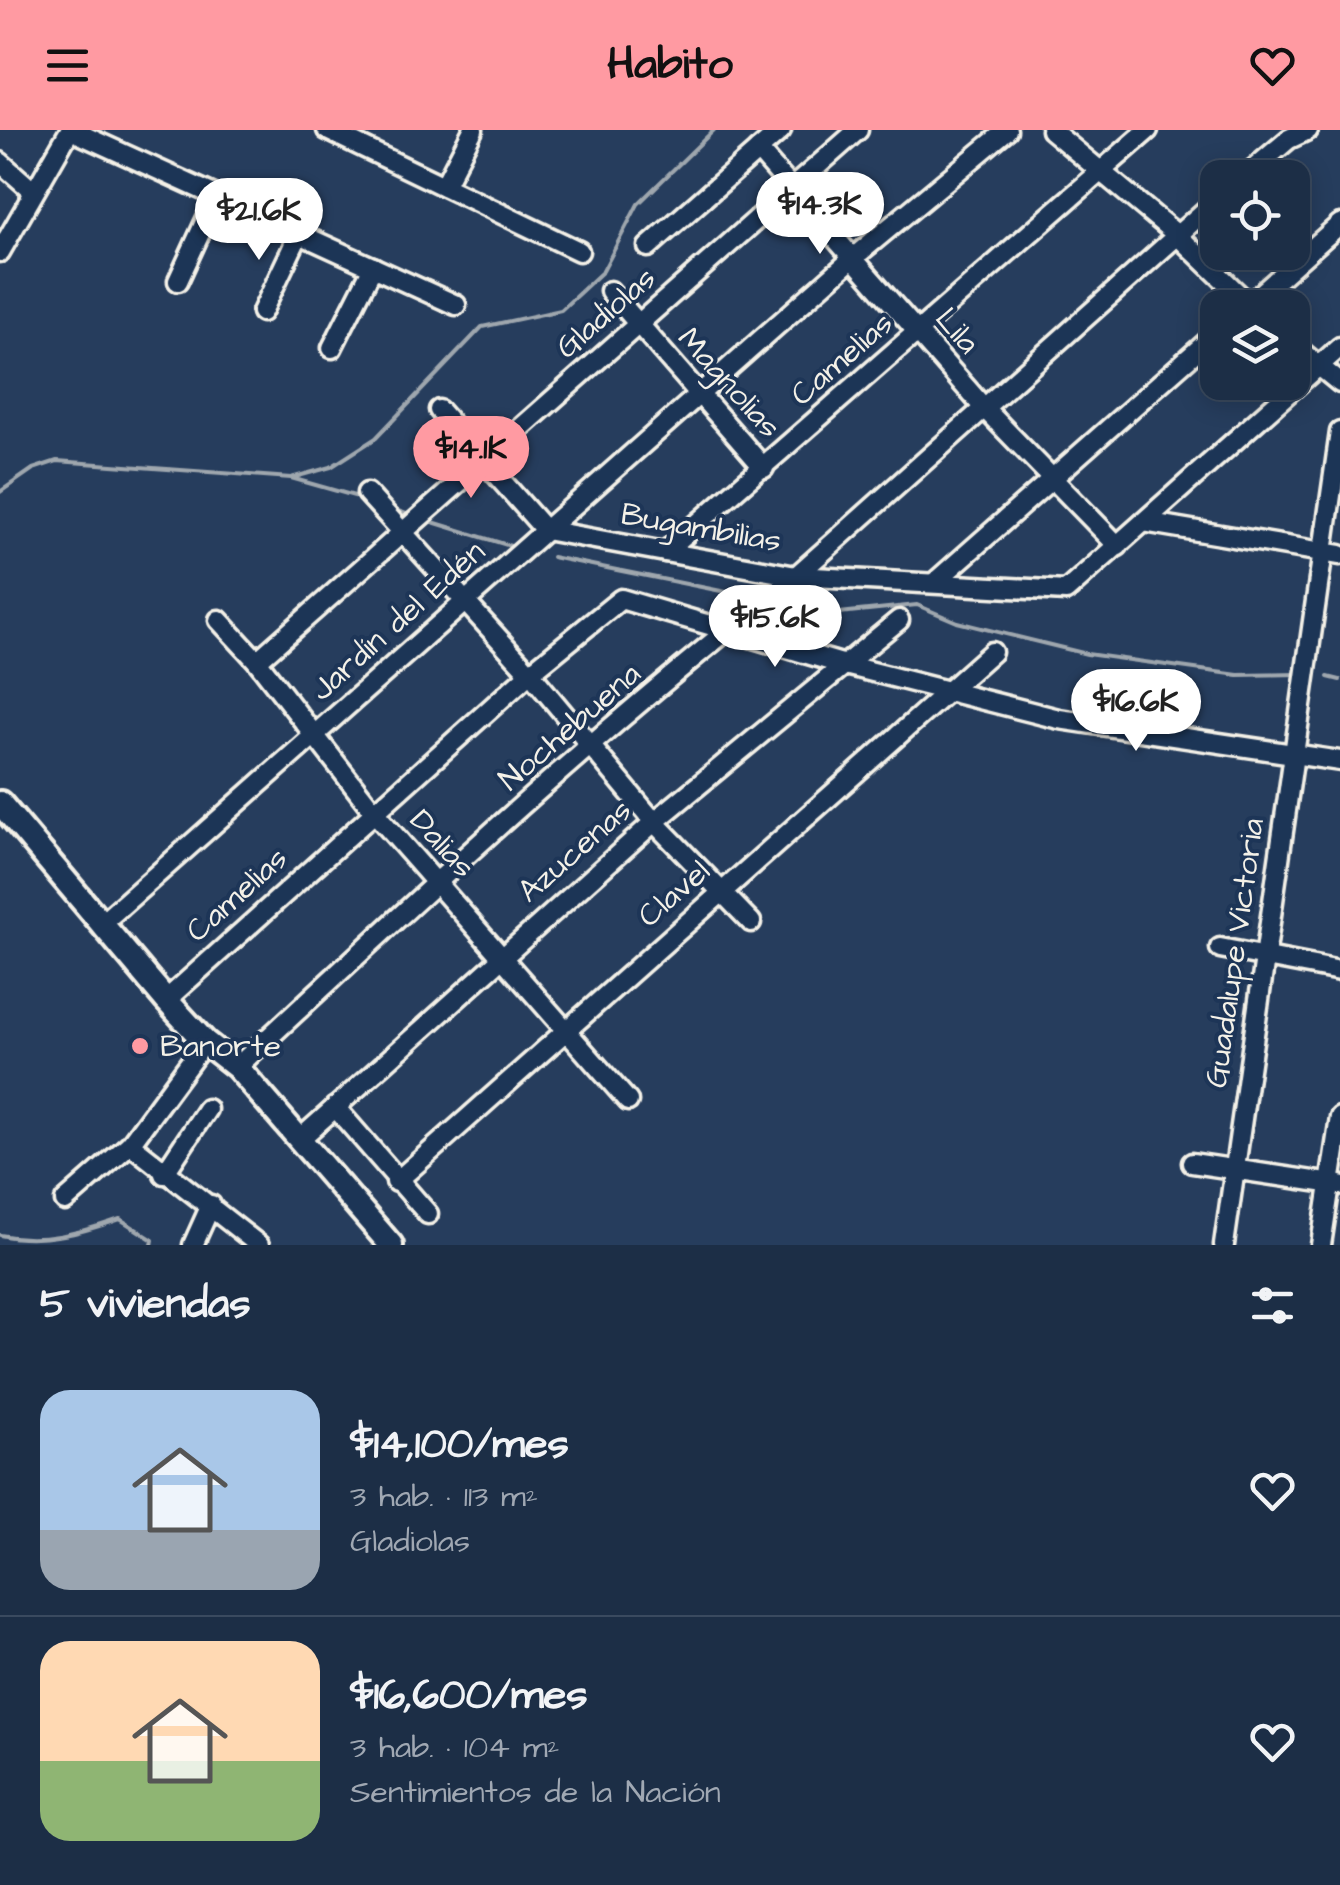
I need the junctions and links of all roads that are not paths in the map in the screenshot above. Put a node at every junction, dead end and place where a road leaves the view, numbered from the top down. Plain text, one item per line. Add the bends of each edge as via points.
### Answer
1 (70, 130) edge
2 (327, 130) edge
3 (474, 130) edge
4 (781, 130) edge
5 (858, 130) edge
6 (1007, 130) edge
7 (1051, 130) edge
8 (1148, 130) edge
9 (1308, 130) edge
10 (1289, 135) edge
11 (367, 138) edge
12 (758, 150) junction
13 (1262, 160) edge
14 (0, 162) edge
15 (1101, 172) junction
16 (444, 186) junction
17 (792, 188) junction
18 (34, 192) junction
19 (217, 196) junction
20 (1200, 214) edge
21 (1340, 224) edge
22 (299, 234) junction
23 (1176, 234) junction
24 (648, 247) dead end
25 (579, 251) dead end
26 (0, 252) edge
27 (853, 258) junction
28 (373, 268) junction
29 (178, 281) dead end
30 (1233, 290) edge
31 (1267, 290) edge
32 (610, 291) dead end
33 (456, 305) dead end
34 (262, 312) dead end
35 (638, 326) junction
36 (918, 333) junction
37 (1340, 347) edge
38 (332, 348) dead end
39 (1200, 348) edge
40 (1310, 361) edge
41 (1316, 367) junction
42 (1340, 382) edge
43 (700, 394) junction
44 (984, 409) junction
45 (439, 410) dead end
46 (1340, 432) edge
47 (480, 462) junction
48 (764, 468) junction
49 (1052, 478) junction
50 (367, 493) dead end
51 (1144, 522) junction
52 (403, 530) junction
53 (545, 530) junction
54 (1118, 546) junction
55 (664, 552) junction
56 (1332, 554) edge
57 (796, 576) junction
58 (935, 582) junction
59 (464, 602) junction
60 (219, 620) dead end
61 (898, 620) dead end
62 (731, 626) junction
63 (992, 652) dead end
64 (257, 661) junction
65 (845, 665) junction
66 (530, 674) junction
67 (944, 691) junction
68 (312, 737) junction
69 (594, 746) junction
70 (1294, 753) junction
71 (1340, 761) edge
72 (0, 803) edge
73 (374, 812) junction
74 (654, 822) junction
75 (437, 881) junction
76 (720, 894) junction
77 (751, 922) dead end
78 (102, 924) junction
79 (1220, 948) dead end
80 (1264, 956) junction
81 (500, 957) junction
82 (1340, 970) edge
83 (166, 1000) junction
84 (566, 1028) junction
85 (205, 1042) junction
86 (237, 1067) junction
87 (628, 1101) dead end
88 (335, 1107) junction
89 (207, 1109) dead end
90 (1340, 1117) edge
91 (300, 1139) junction
92 (130, 1144) junction
93 (1192, 1163) dead end
94 (1233, 1172) junction
95 (164, 1174) junction
96 (396, 1182) junction
97 (1335, 1185) edge
98 (65, 1201) dead end
99 (211, 1206) junction
100 (428, 1214) dead end
101 (193, 1245) edge
102 (258, 1245) edge
103 (392, 1245) edge
104 (1224, 1245) edge
105 (1321, 1245) edge

1 - 18 street
1 - 19 street
2 - 11 street
3 - 16 street
4 - 12 street
5 - 17 street, Gladiolas
6 - 27 street, Jardín del Edén
7 - 15 street
8 - 15 street, Camelias
9 - 10 street
10 - 13 street
11 - 16 street
12 - 17 street, Lila
12 - 24 street
14 - 18 street
15 - 23 street
15 - 36 street, Camelias
16 - 25 street
17 - 27 street, Lila
17 - 35 street, Gladiolas
18 - 26 street
19 - 22 street
19 - 29 street
20 - 23 street, Nochebuena
21 - 31 street
22 - 28 street
22 - 34 street
23 - 30 street
23 - 44 street, Nochebuena
27 - 36 street, Lila
27 - 43 street, Jardín del Edén
28 - 33 street
28 - 38 street
32 - 35 street, Magnolias
35 - 43 street, Magnolias
35 - 47 street, Gladiolas
36 - 44 street, Lila
36 - 48 street, Camelias
37 - 41 street
39 - 49 street
40 - 41 street
41 - 42 street
41 - 51 street
43 - 48 street, Magnolias
43 - 53 street, Jardín del Edén
44 - 49 street, Lila
44 - 57 street, Nochebuena
45 - 47 street
46 - 56 street, Guadalupe Victoria
47 - 52 street, Gladiolas
47 - 53 street
48 - 55 street, Camelias
49 - 54 street, Lila
49 - 58 street
50 - 52 street
51 - 54 street
51 - 56 street
52 - 59 street
52 - 64 street, Gladiolas
53 - 55 street, Bugambilias
53 - 59 street, Jardín del Edén
54 - 58 street, Bugambilias via 1066,591
55 - 57 street, Bugambilias
56 - 70 street, Guadalupe Victoria
57 - 58 street, Bugambilias
57 - 62 street, Nochebuena
59 - 66 street
59 - 68 street, Jardín del Edén
60 - 64 street, Dalias
61 - 65 street, Azucenas
62 - 65 street
62 - 66 street, Camelias via 621,600
62 - 69 street, Nochebuena
63 - 67 street, Clavel
64 - 68 street, Dalias
65 - 67 street
65 - 74 street, Azucenas
66 - 69 street
66 - 73 street, Camelias
67 - 70 street via 1058,719
67 - 76 street, Clavel
68 - 73 street, Dalias
68 - 78 street, Jardín del Edén
69 - 74 street
69 - 75 street, Nochebuena
70 - 71 street
70 - 80 street, Guadalupe Victoria
72 - 78 main road
73 - 75 street, Dalias
73 - 83 street, Camelias
74 - 76 street
74 - 81 street, Azucenas
75 - 81 street, Dalias
75 - 86 street, Nochebuena
76 - 77 street
76 - 84 street, Clavel
78 - 83 main road
79 - 80 street
80 - 82 street
80 - 94 street, Guadalupe Victoria
81 - 84 street, Dalias
81 - 88 street, Azucenas
83 - 85 main road
84 - 87 street, Dalias
84 - 96 street, Clavel
85 - 86 main road
85 - 92 street
86 - 91 main road
88 - 91 street, Azucenas
88 - 96 street
89 - 95 street
90 - 97 street
91 - 103 main road
92 - 95 street
92 - 98 street
93 - 94 street
94 - 97 street
94 - 104 street, Guadalupe Victoria
95 - 99 street
96 - 100 street
97 - 105 street
99 - 101 street
99 - 102 street

